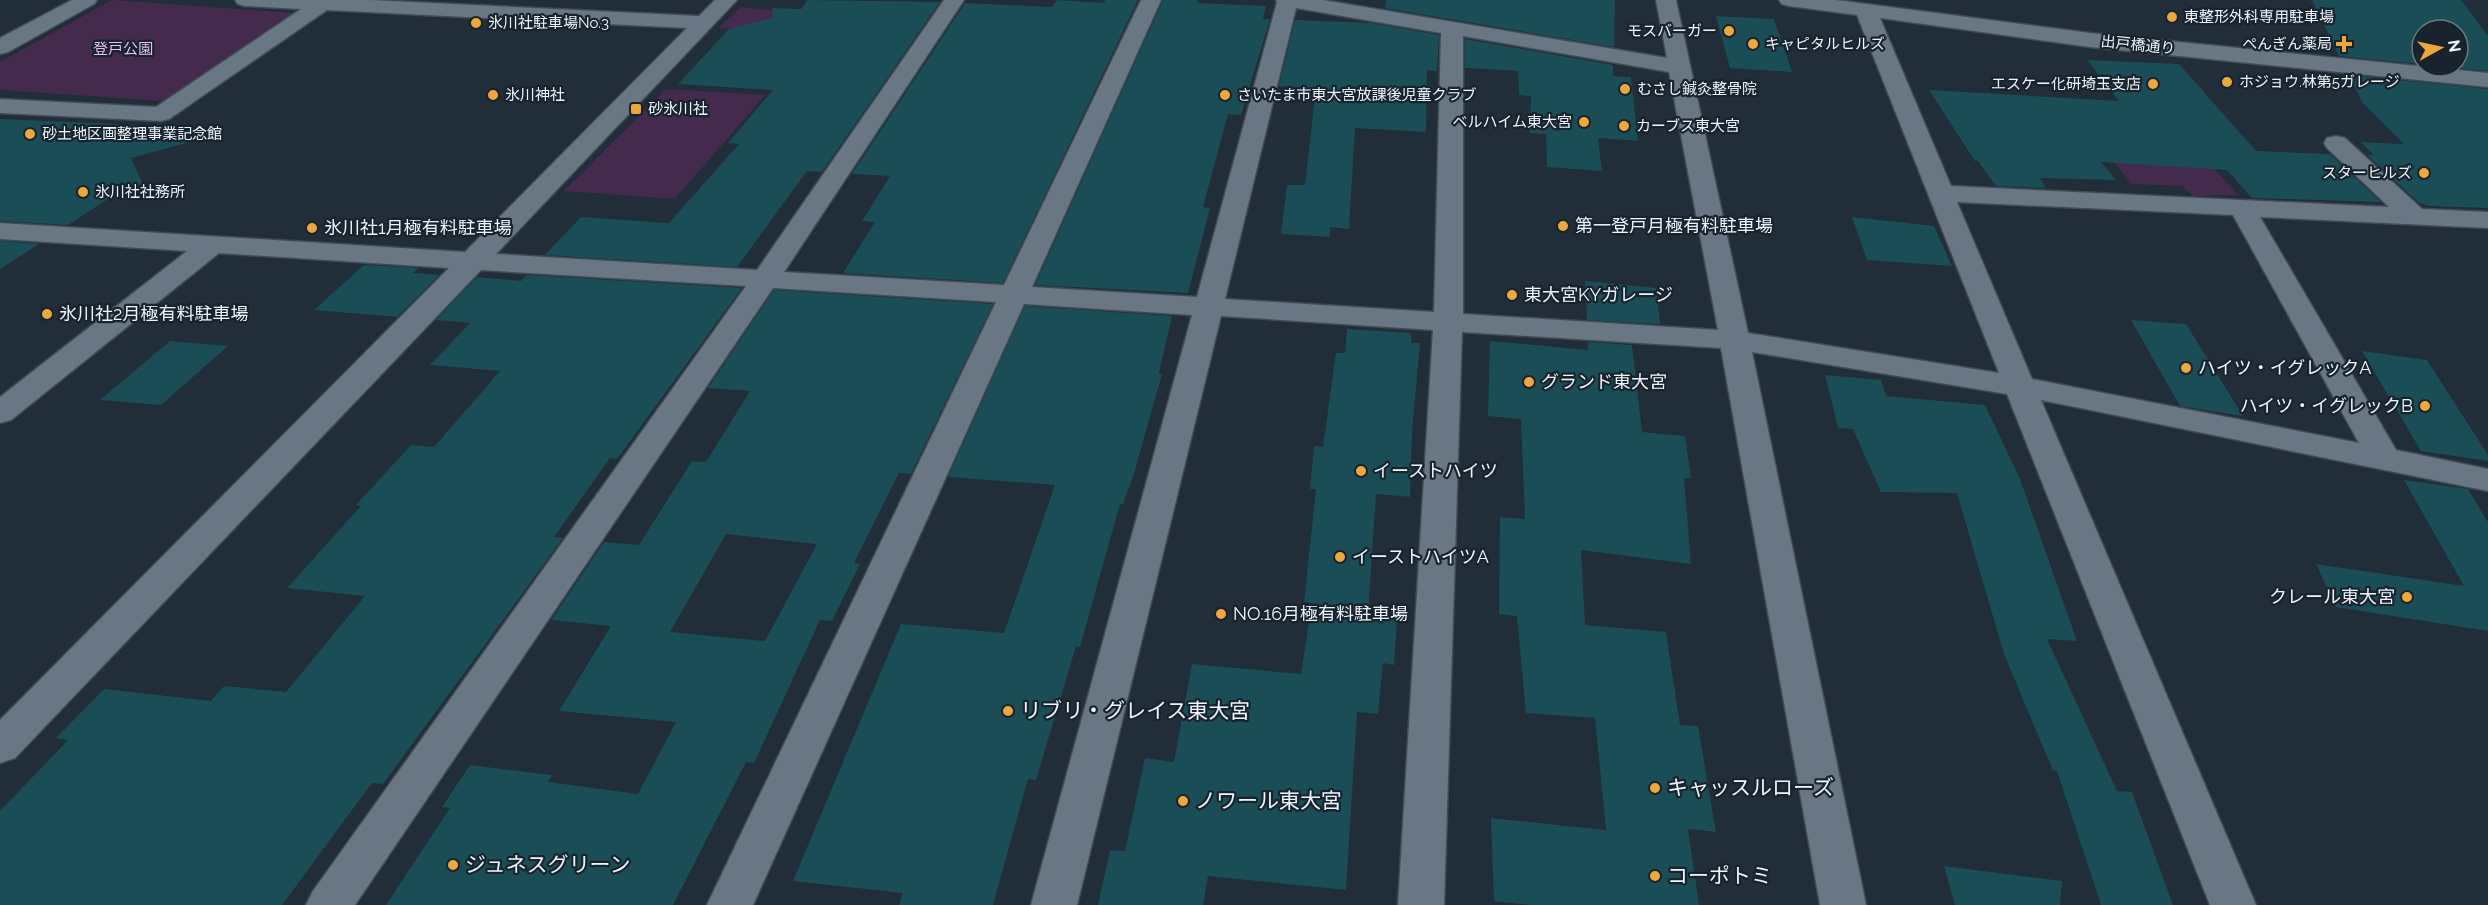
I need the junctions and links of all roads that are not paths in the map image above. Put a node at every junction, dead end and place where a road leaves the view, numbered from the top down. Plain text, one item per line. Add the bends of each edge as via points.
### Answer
1 (87, 0) edge
2 (245, 0) edge
3 (727, 0) edge
4 (954, 0) edge
5 (1150, 0) edge
6 (1287, 0) edge
7 (1666, 0) edge
8 (1789, 0) edge
9 (322, 4) junction
10 (1866, 12) junction
11 (705, 22) junction
12 (1452, 28) junction
13 (0, 47) edge
14 (1680, 67) junction
15 (2488, 80) edge
16 (0, 106) edge
17 (2336, 143) dead end
18 (1940, 193) junction
19 (2243, 210) junction
20 (2414, 216) junction
21 (2488, 220) edge
22 (0, 231) edge
23 (213, 244) junction
24 (474, 260) junction
25 (765, 279) junction
26 (1014, 295) junction
27 (1209, 307) junction
28 (1448, 322) junction
29 (1735, 340) junction
30 (2020, 386) junction
31 (0, 413) edge
32 (2384, 459) junction
33 (2488, 480) edge
34 (0, 746) edge
35 (329, 905) edge
36 (730, 905) edge
37 (1054, 905) edge
38 (1421, 905) edge
39 (1843, 905) edge
40 (2233, 905) edge

1 - 13 street
2 - 9 street
3 - 11 street
4 - 25 street
5 - 26 street
6 - 12 street
6 - 27 street
7 - 14 street
8 - 10 street, 出戸橋通り
9 - 11 street
9 - 16 street via 161,114
10 - 15 street, 出戸橋通り via 2090,40
10 - 18 street
11 - 24 street
12 - 14 street
12 - 28 street
14 - 29 street
17 - 20 street
18 - 19 street
18 - 30 street
19 - 20 street
19 - 32 street
20 - 21 street
22 - 23 street
23 - 24 street
23 - 31 street
24 - 25 street
24 - 34 street
25 - 26 street
25 - 35 street
26 - 27 street
26 - 36 street
27 - 28 street
27 - 37 street
28 - 29 street
28 - 38 street
29 - 30 street
29 - 39 street
30 - 32 street
30 - 40 street
32 - 33 street

